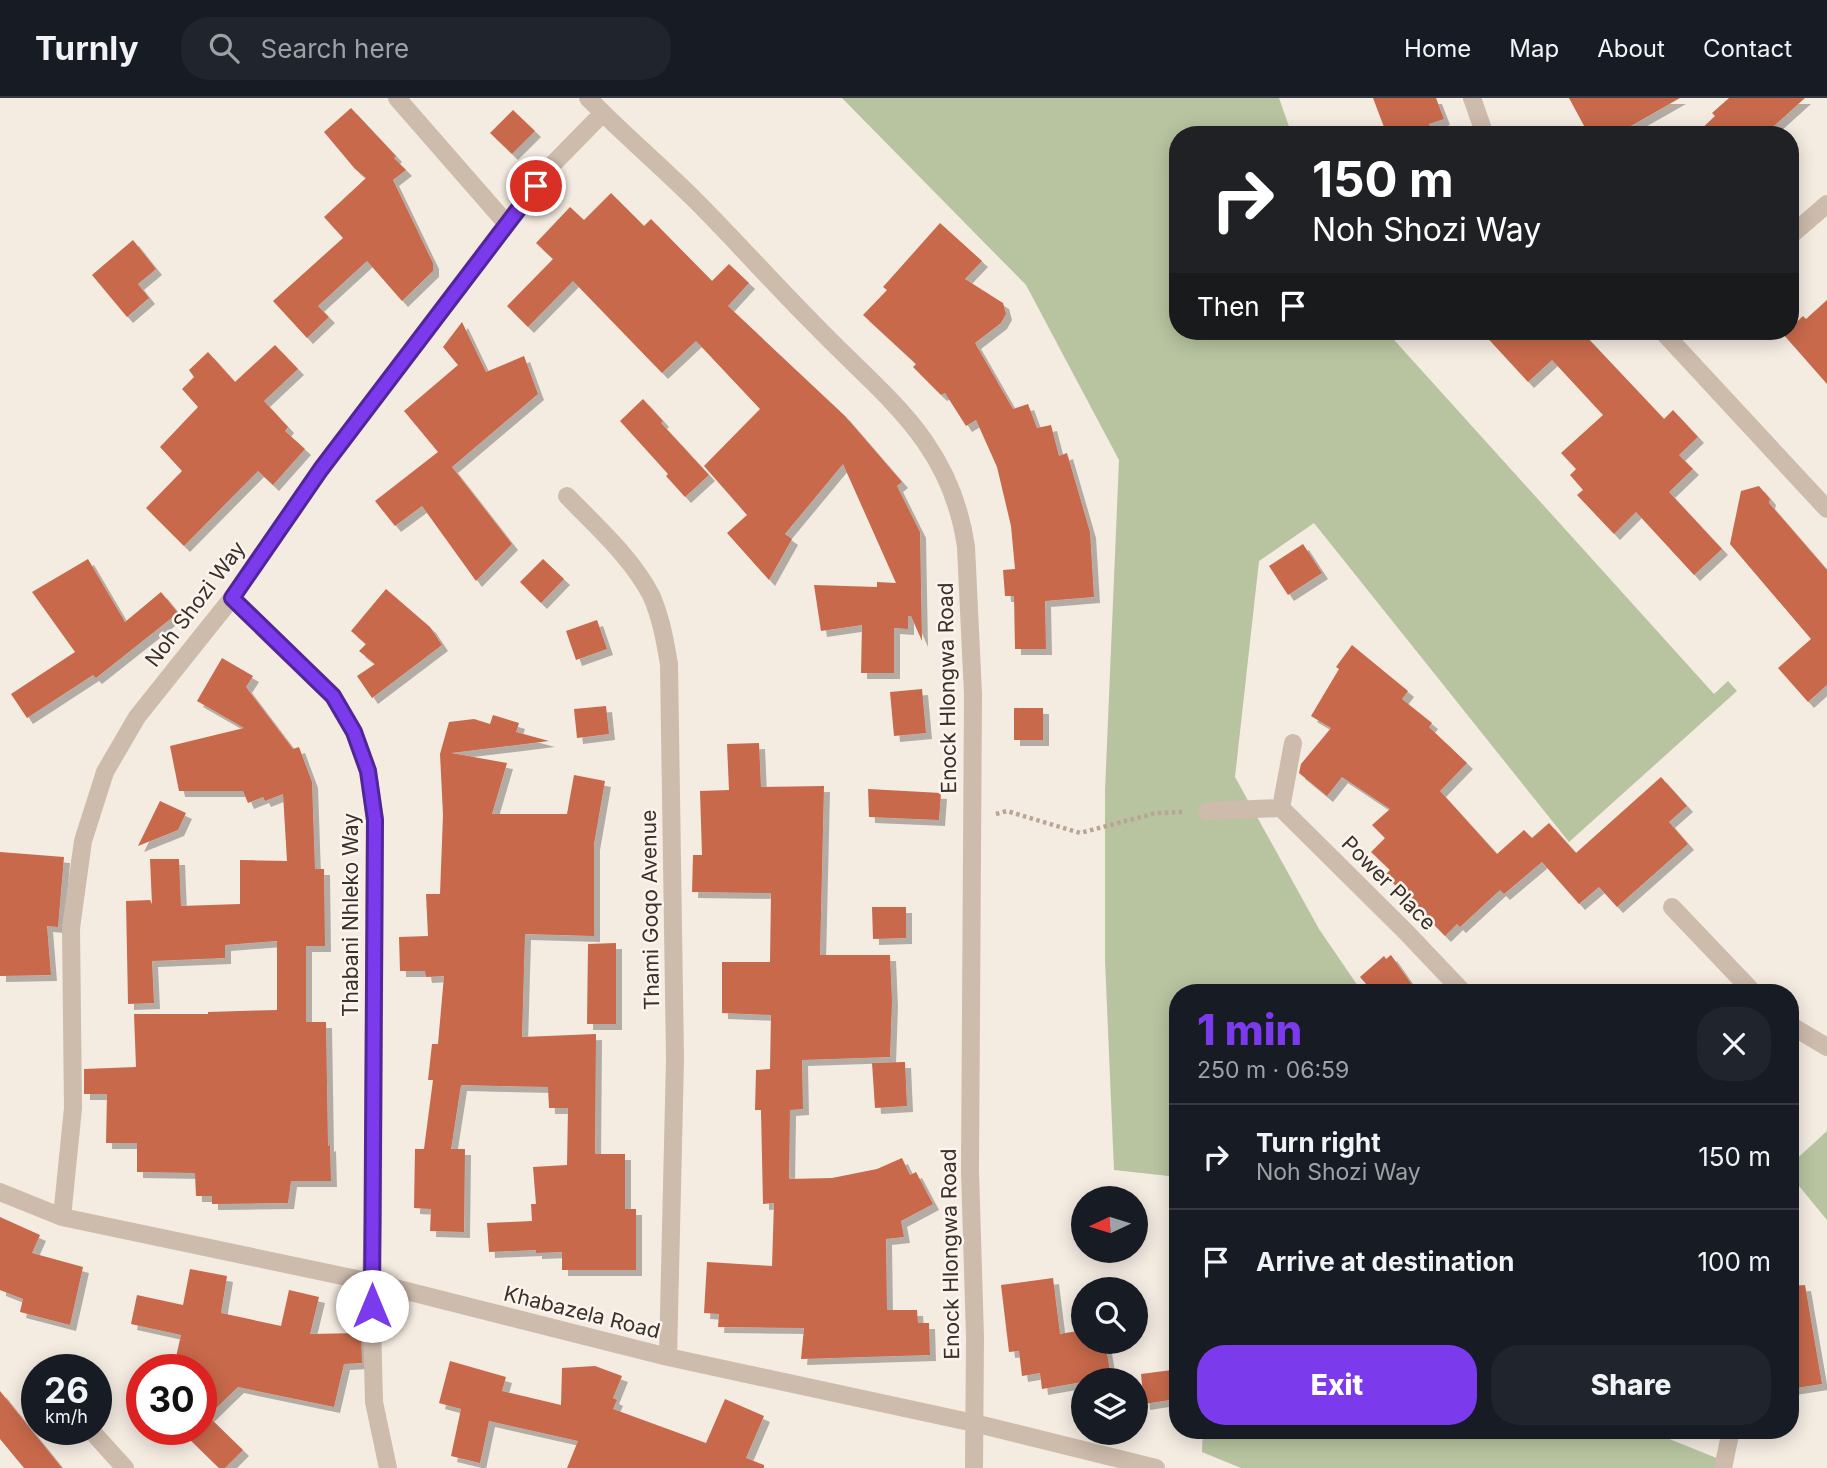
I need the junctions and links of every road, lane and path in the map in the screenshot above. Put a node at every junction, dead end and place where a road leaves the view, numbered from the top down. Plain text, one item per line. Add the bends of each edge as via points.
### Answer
1 (397, 98) edge
2 (589, 98) edge
3 (1472, 98) edge
4 (603, 113) junction
5 (1482, 126) edge
6 (1827, 204) edge
7 (508, 224) junction
8 (1799, 228) edge
9 (1677, 340) edge
10 (567, 496) dead end
11 (1827, 509) edge
12 (232, 598) junction
13 (1293, 743) dead end
14 (1281, 808) junction
15 (1207, 811) joint
16 (972, 822) junction
17 (1671, 907) dead end
18 (1455, 984) edge
19 (1745, 984) edge
20 (1799, 1030) edge
21 (1827, 1047) edge
22 (0, 1192) edge
23 (62, 1217) junction
24 (371, 1282) junction
25 (668, 1357) junction
26 (974, 1423) junction
27 (1729, 1439) edge
28 (104, 1445) edge
29 (125, 1468) edge
30 (388, 1468) edge
31 (974, 1468) edge
32 (1156, 1468) edge
33 (1723, 1468) edge

1 - 7 street
2 - 4 street, Enock Hlongwa Road
3 - 5 street
4 - 7 street, Noh Shozi Way via 550,167
4 - 16 street, Enock Hlongwa Road via 879,386 917,429 951,485 966,547 973,694
6 - 8 street
7 - 12 street, Noh Shozi Way via 321,469
9 - 11 street
10 - 25 street, Thami Goqo Avenue via 636,571 662,626 669,664 675,1059
12 - 23 street, Noh Shozi Way via 137,717 105,772 83,841 71,928 73,1108
12 - 24 street, Thabani Nhleko Way via 333,696 354,732 368,771 375,820
13 - 14 street
14 - 15 street
14 - 18 street, Power Place
15 - 16 path via 1156,813 1080,833 1007,811
16 - 26 street, Enock Hlongwa Road
17 - 19 street
20 - 21 street
22 - 23 street, Khabazela Road
23 - 24 street, Khabazela Road
24 - 25 street, Khabazela Road
24 - 30 street, Thabani Nhleko Way via 374,1402
25 - 26 street, Khabazela Road
26 - 31 street, Enock Hlongwa Road
26 - 32 street, Khabazela Road
27 - 33 street
28 - 29 street

